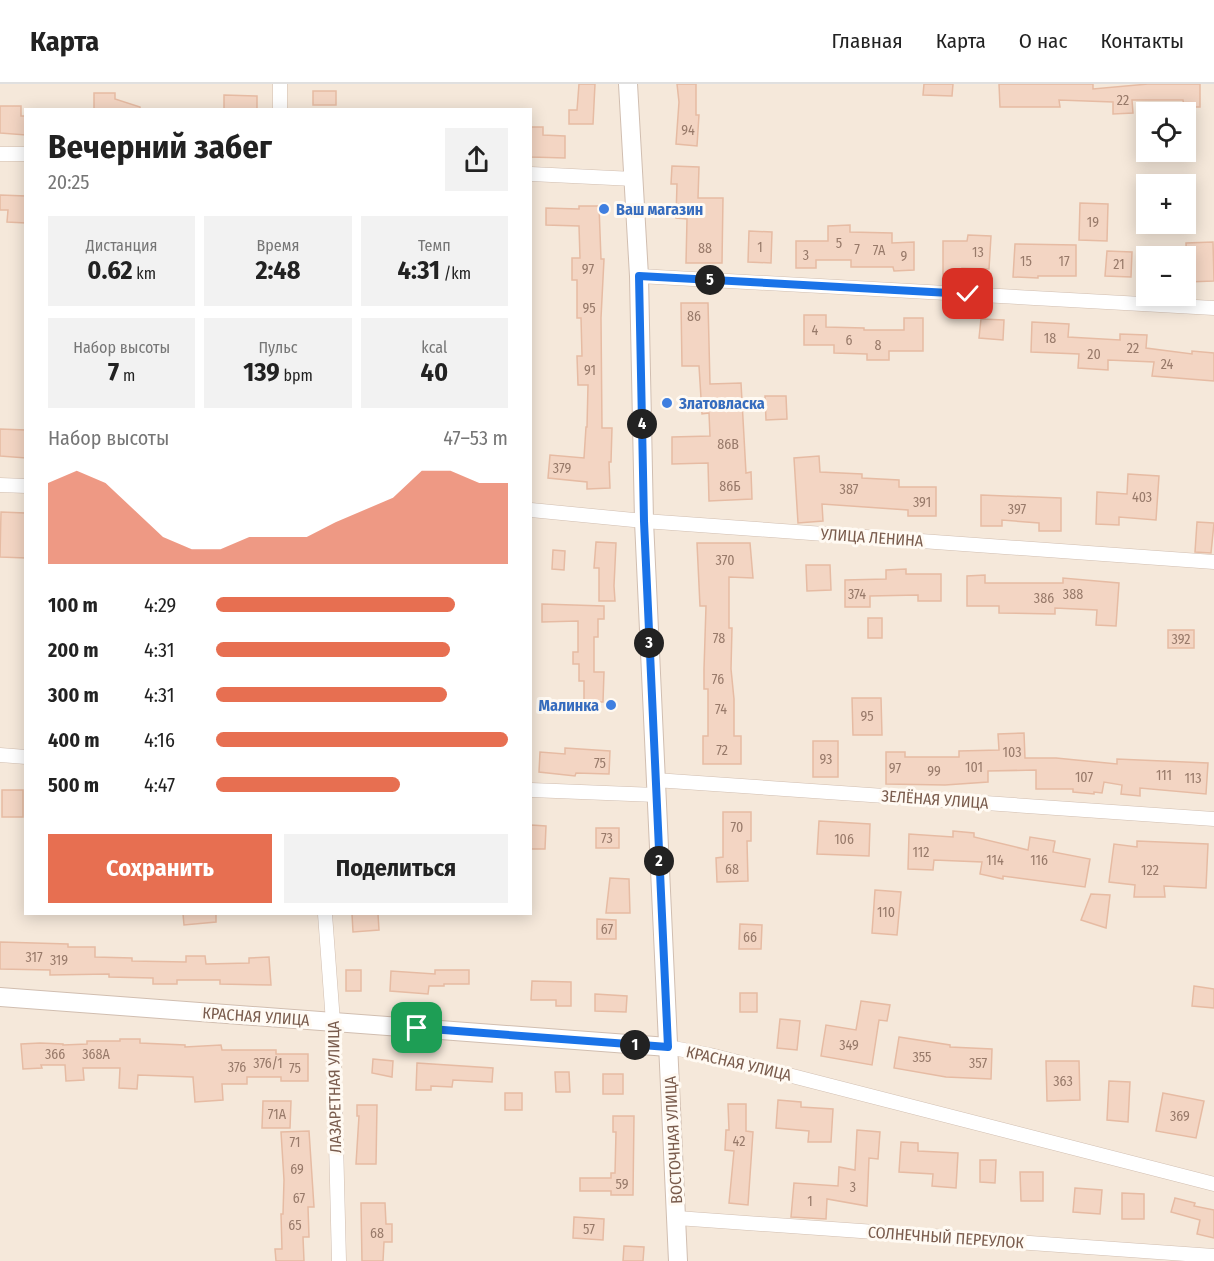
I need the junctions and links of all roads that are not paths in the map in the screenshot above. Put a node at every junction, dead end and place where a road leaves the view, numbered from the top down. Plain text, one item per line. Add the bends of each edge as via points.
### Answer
1 (280, 84) edge
2 (628, 84) edge
3 (280, 108) edge
4 (0, 154) edge
5 (24, 154) edge
6 (532, 174) edge
7 (634, 179) junction
8 (639, 276) junction
9 (1214, 308) edge
10 (0, 484) edge
11 (24, 486) edge
12 (532, 510) edge
13 (644, 521) junction
14 (1214, 562) edge
15 (0, 755) edge
16 (24, 757) edge
17 (656, 788) junction
18 (532, 790) edge
19 (1214, 819) edge
20 (326, 915) edge
21 (0, 998) edge
22 (333, 1022) junction
23 (668, 1047) junction
24 (1214, 1184) edge
25 (677, 1218) junction
26 (1214, 1256) edge
27 (339, 1261) edge
28 (678, 1261) edge

1 - 3 street
2 - 7 street, ВОСТОЧНАЯ УЛИЦА
4 - 5 street
6 - 7 street
7 - 8 street, ВОСТОЧНАЯ УЛИЦА
8 - 9 street
8 - 13 street, ВОСТОЧНАЯ УЛИЦА
10 - 11 street
12 - 13 street, УЛИЦА ЛЕНИНА
13 - 14 street, УЛИЦА ЛЕНИНА
13 - 17 street, ВОСТОЧНАЯ УЛИЦА
15 - 16 street
17 - 18 street, ЗЕЛЁНАЯ УЛИЦА
17 - 19 street, ЗЕЛЁНАЯ УЛИЦА
17 - 23 street, ВОСТОЧНАЯ УЛИЦА
20 - 22 street, ЛАЗАРЕТНАЯ УЛИЦА
21 - 22 street, КРАСНАЯ УЛИЦА
22 - 23 street, КРАСНАЯ УЛИЦА
22 - 27 street, ЛАЗАРЕТНАЯ УЛИЦА
23 - 24 street, КРАСНАЯ УЛИЦА
23 - 25 street, ВОСТОЧНАЯ УЛИЦА
25 - 26 street, СОЛНЕЧНЫЙ ПЕРЕУЛОК
25 - 28 street, ВОСТОЧНАЯ УЛИЦА

